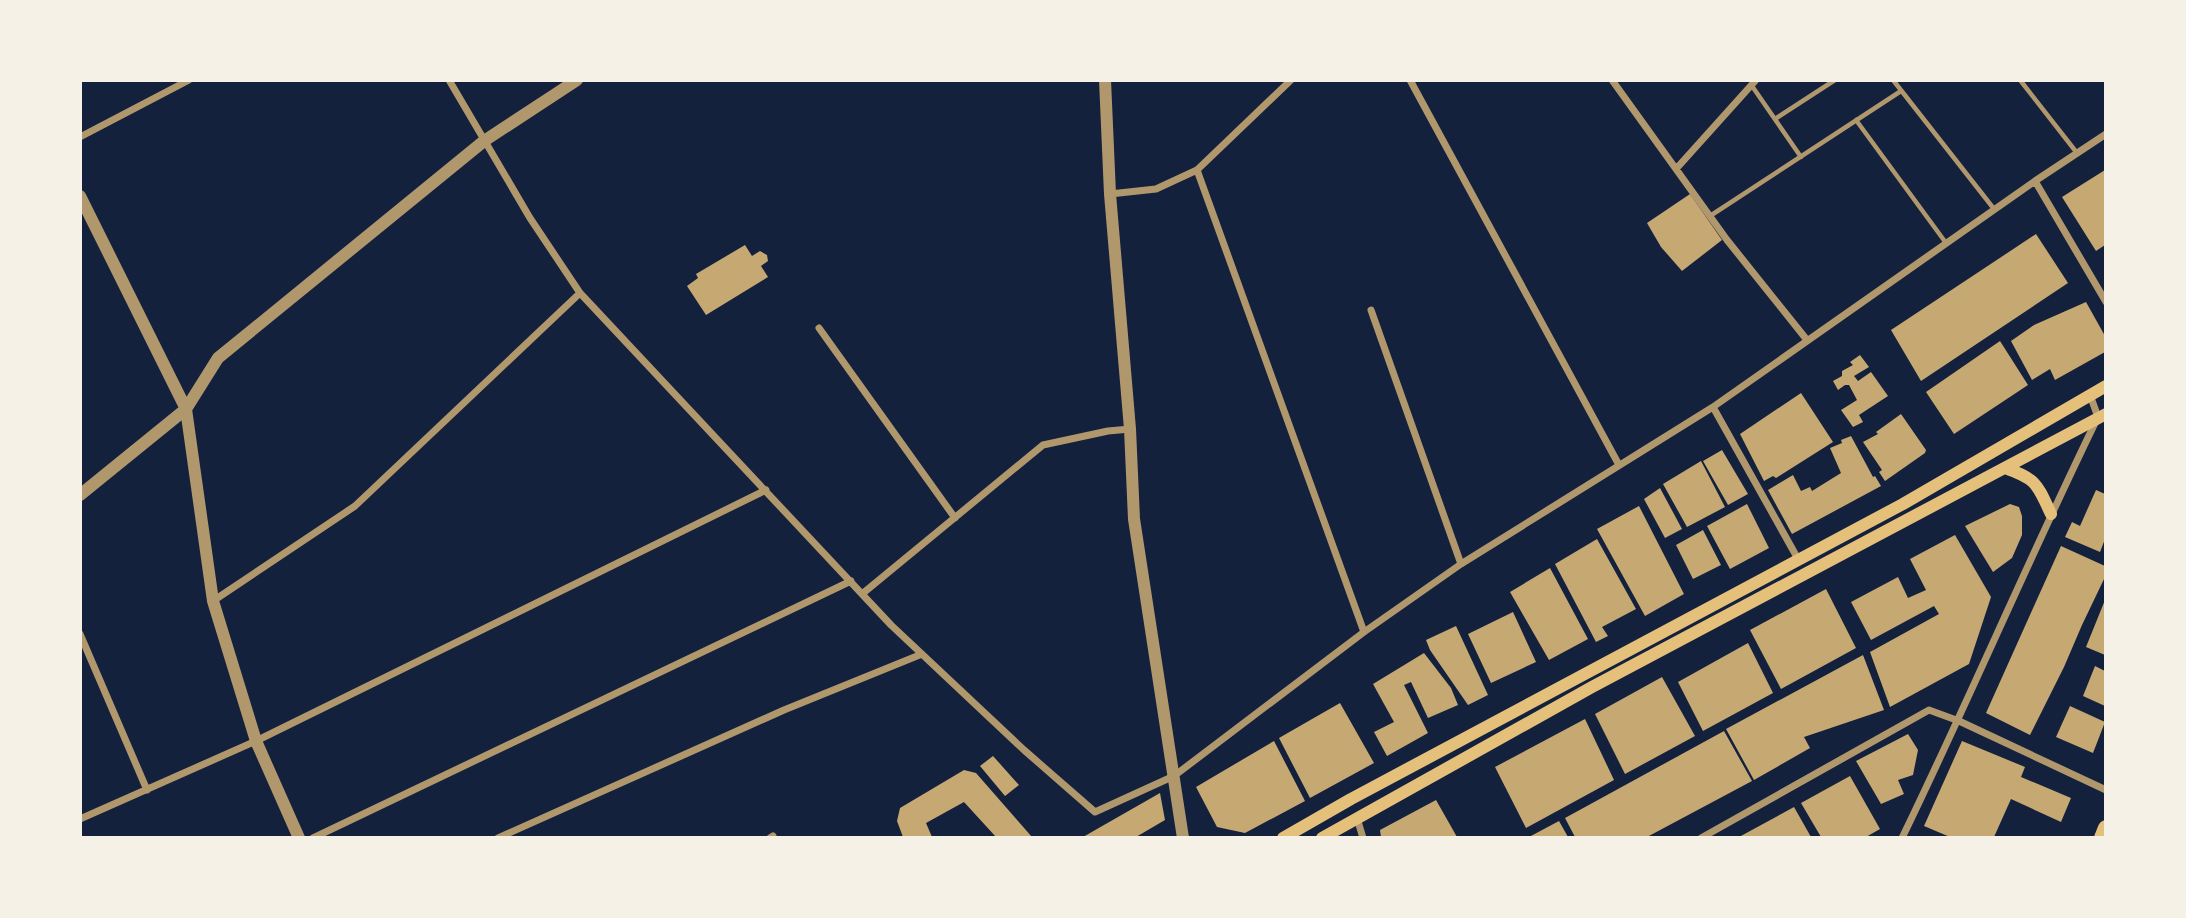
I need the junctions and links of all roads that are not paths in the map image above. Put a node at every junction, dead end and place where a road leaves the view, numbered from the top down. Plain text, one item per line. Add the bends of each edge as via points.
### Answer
1 (189, 80) edge
2 (449, 80) edge
3 (578, 80) edge
4 (1105, 80) edge
5 (1290, 80) edge
6 (1410, 80) edge
7 (1612, 80) edge
8 (1835, 80) edge
9 (1893, 80) edge
10 (2020, 80) edge
11 (1754, 83) edge
12 (1901, 91) junction
13 (1775, 119) junction
14 (1856, 120) junction
15 (2105, 134) edge
16 (80, 137) edge
17 (484, 141) junction
18 (2077, 153) junction
19 (1801, 157) junction
20 (1676, 169) junction
21 (1197, 170) junction
22 (2035, 181) junction
23 (1110, 194) junction
24 (81, 197) edge
25 (1994, 209) junction
26 (1710, 216) junction
27 (1946, 243) junction
28 (580, 293) junction
29 (2105, 302) edge
30 (1371, 310) dead end
31 (819, 328) dead end
32 (1807, 340) junction
33 (2105, 386) edge
34 (2090, 395) junction
35 (1713, 407) junction
36 (186, 409) junction
37 (2102, 415) edge
38 (1130, 429) junction
39 (1619, 465) junction
40 (2005, 467) junction
41 (766, 490) junction
42 (80, 495) edge
43 (2051, 514) junction
44 (955, 518) junction
45 (1798, 559) junction
46 (1461, 564) junction
47 (851, 581) junction
48 (862, 594) junction
49 (213, 601) junction
50 (1364, 632) junction
51 (80, 635) edge
52 (922, 654) junction
53 (1959, 721) junction
54 (256, 741) junction
55 (1174, 776) junction
56 (147, 790) junction
57 (2105, 790) edge
58 (1357, 818) junction
59 (80, 819) edge
60 (2105, 828) edge
61 (299, 838) edge
62 (313, 838) edge
63 (498, 838) edge
64 (1183, 838) edge
65 (1283, 838) edge
66 (1322, 838) edge
67 (1363, 838) edge
68 (1701, 838) edge
69 (1902, 838) edge
70 (2102, 838) edge

1 - 16 street
2 - 17 street
3 - 17 street
4 - 23 street
5 - 21 street
6 - 39 street
7 - 20 street
8 - 13 lane
9 - 12 lane
10 - 18 lane
11 - 13 lane
11 - 20 street
12 - 14 lane
12 - 25 lane
13 - 19 lane
14 - 19 lane
14 - 27 lane
15 - 18 street
17 - 28 street
17 - 36 street via 218,358
18 - 22 street
19 - 26 lane
20 - 26 street
21 - 23 street via 1156,189
21 - 50 street
22 - 25 street
22 - 29 street
23 - 38 street
24 - 36 street
25 - 27 street
26 - 32 street
27 - 32 street
28 - 41 street
28 - 49 street via 355,506
30 - 46 street
31 - 44 street
32 - 35 street
33 - 34 main road
34 - 37 street
34 - 45 main road
35 - 39 street
35 - 45 street
36 - 42 street
36 - 49 street
37 - 40 main road
37 - 43 street
38 - 44 street via 1043,445
38 - 55 street via 1134,519
39 - 46 street
40 - 43 main road via 2035,481
40 - 58 main road
41 - 47 street
41 - 54 street
43 - 53 street
44 - 48 street
45 - 65 main road
46 - 50 street
47 - 48 street
47 - 62 street
48 - 52 street
49 - 54 street
50 - 55 street
51 - 56 street
52 - 55 street via 1095,812
52 - 63 street via 784,710
53 - 57 street
53 - 68 street via 1929,710
53 - 69 street
54 - 56 street
54 - 61 street
55 - 64 street
56 - 59 street
58 - 66 main road
58 - 67 street
60 - 70 highway

